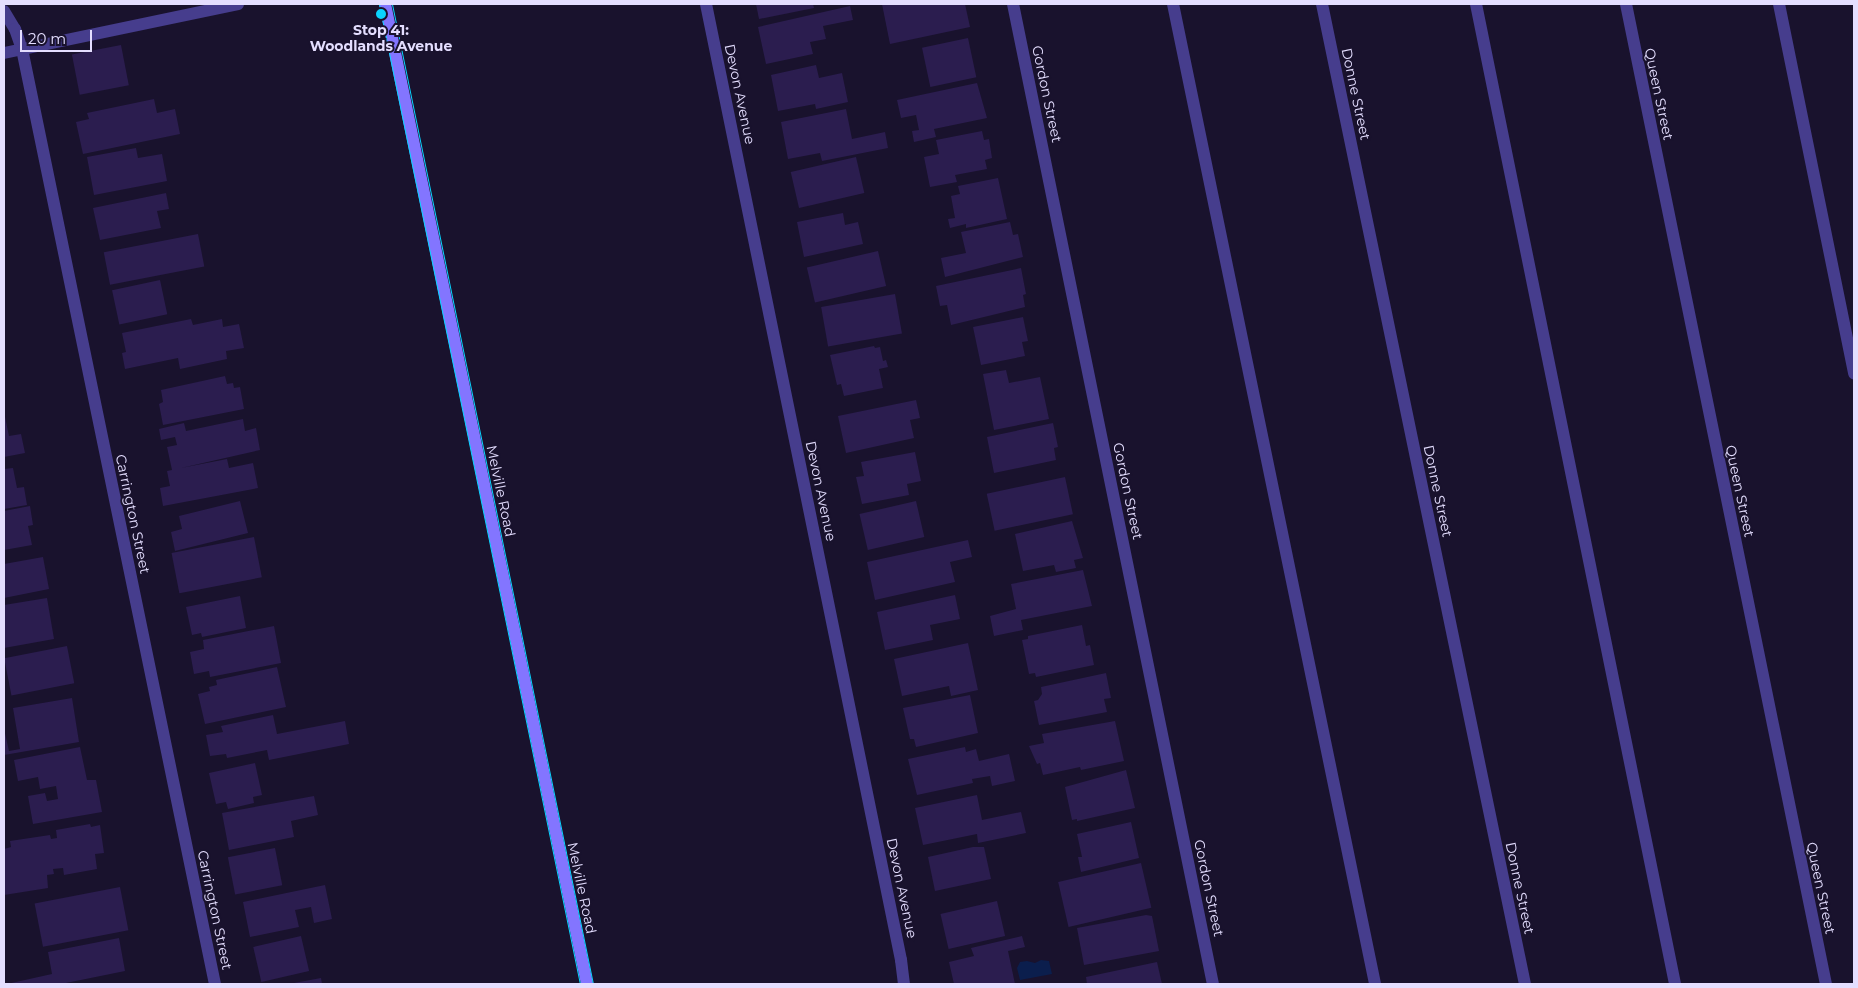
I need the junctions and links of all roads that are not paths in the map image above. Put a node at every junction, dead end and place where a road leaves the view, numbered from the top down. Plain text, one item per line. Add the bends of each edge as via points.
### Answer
1 (238, 4) edge
2 (385, 4) edge
3 (706, 4) edge
4 (1013, 4) edge
5 (1173, 4) edge
6 (1322, 4) edge
7 (1476, 4) edge
8 (1626, 4) edge
9 (1779, 4) edge
10 (199, 8) edge
11 (4, 12) edge
12 (22, 49) junction
13 (4, 53) edge
14 (1854, 373) edge
15 (215, 984) edge
16 (587, 984) edge
17 (904, 984) edge
18 (1213, 984) edge
19 (1375, 984) edge
20 (1525, 984) edge
21 (1675, 984) edge
22 (1826, 984) edge

1 - 10 street
2 - 16 main road, Melville Road
3 - 17 street, Devon Avenue
4 - 18 street, Gordon Street
5 - 19 street
6 - 20 street, Donne Street
7 - 21 street
8 - 22 street, Queen Street
9 - 14 street
10 - 12 street
11 - 12 street, Carrington Street via 15,28
12 - 13 street
12 - 15 street, Carrington Street

